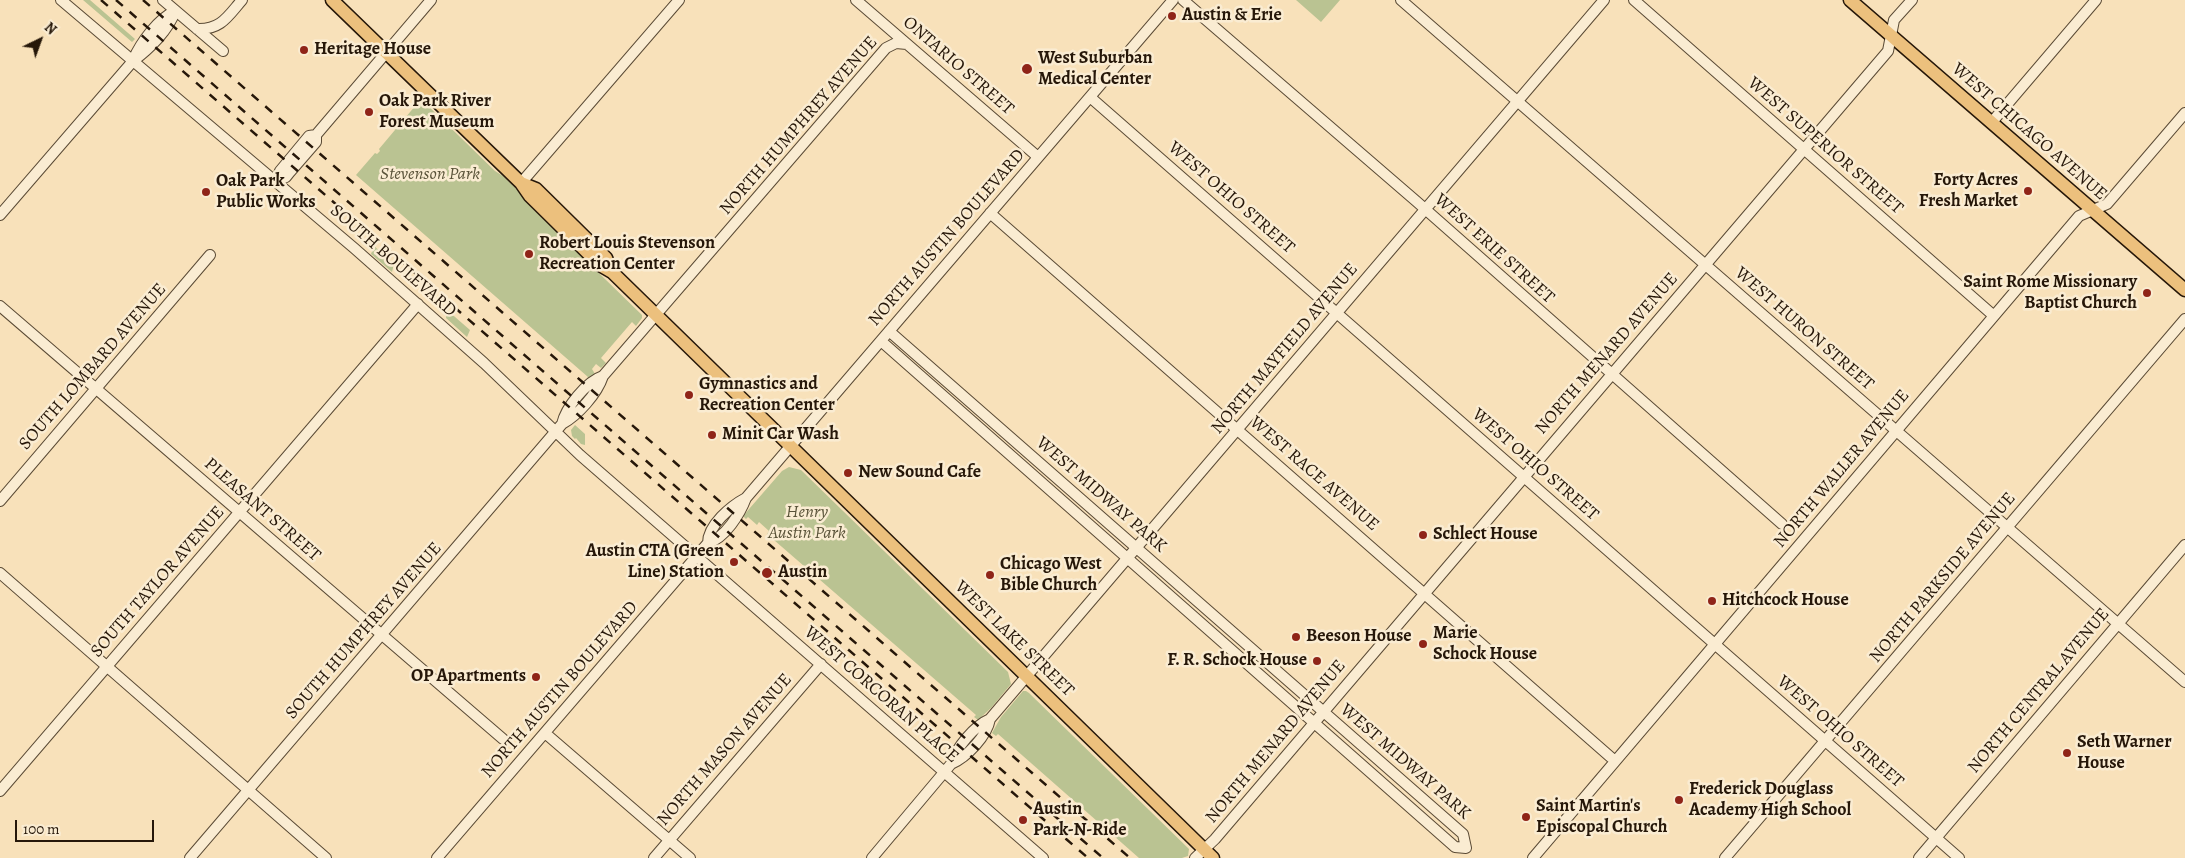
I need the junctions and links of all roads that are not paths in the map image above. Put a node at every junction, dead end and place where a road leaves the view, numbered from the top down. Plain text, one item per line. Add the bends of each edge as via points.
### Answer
1 (61, 0) edge
2 (163, 0) edge
3 (242, 0) edge
4 (332, 0) edge
5 (431, 0) edge
6 (679, 0) edge
7 (856, 0) edge
8 (1173, 0) edge
9 (1183, 0) edge
10 (1401, 0) edge
11 (1604, 0) edge
12 (1634, 0) edge
13 (1850, 0) edge
14 (1912, 0) edge
15 (2096, 0) edge
16 (175, 11) junction
17 (197, 29) junction
18 (1891, 35) junction
19 (907, 44) junction
20 (223, 51) dead end
21 (386, 52) junction
22 (133, 60) junction
23 (1090, 97) junction
24 (1518, 101) junction
25 (2185, 113) edge
26 (1992, 122) junction
27 (1804, 149) junction
28 (1038, 157) junction
29 (276, 181) junction
30 (521, 183) junction
31 (1425, 210) junction
32 (2093, 210) junction
33 (990, 213) junction
34 (0, 215) edge
35 (210, 255) dead end
36 (1705, 264) junction
37 (2185, 290) edge
38 (418, 304) junction
39 (0, 306) edge
40 (1337, 313) junction
41 (655, 315) junction
42 (1994, 316) junction
43 (2185, 318) edge
44 (889, 331) junction
45 (881, 341) junction
46 (1611, 374) junction
47 (96, 388) junction
48 (559, 428) junction
49 (1238, 430) junction
50 (1896, 430) junction
51 (790, 446) junction
52 (1523, 476) junction
53 (0, 501) edge
54 (239, 512) junction
55 (1782, 524) dead end
56 (2007, 527) junction
57 (2185, 545) edge
58 (1137, 548) junction
59 (696, 556) junction
60 (1128, 558) junction
61 (0, 573) edge
62 (1424, 592) junction
63 (2118, 623) junction
64 (382, 635) junction
65 (1715, 644) junction
66 (821, 664) junction
67 (107, 666) junction
68 (1027, 676) junction
69 (2185, 682) edge
70 (1323, 711) junction
71 (1313, 722) junction
72 (544, 733) junction
73 (503, 740) dead end
74 (1825, 741) junction
75 (1615, 761) junction
76 (948, 768) junction
77 (248, 790) junction
78 (0, 791) edge
79 (1418, 795) junction
80 (1408, 806) junction
81 (1936, 838) junction
82 (669, 841) junction
83 (1204, 855) edge
84 (190, 858) edge
85 (326, 858) edge
86 (437, 858) edge
87 (654, 858) edge
88 (690, 858) edge
89 (872, 858) edge
90 (1043, 858) edge
91 (1534, 858) edge
92 (1725, 858) edge
93 (1919, 858) edge
94 (1959, 858) edge

1 - 22 street, SOUTH BOULEVARD
2 - 16 street
3 - 17 street via 221,24 208,30
4 - 21 main road, WEST LAKE STREET
5 - 21 street
6 - 30 street
7 - 19 street, ONTARIO STREET
8 - 23 street, NORTH AUSTIN BOULEVARD
9 - 31 street, WEST ERIE STREET
10 - 24 street, WEST HURON STREET
11 - 24 street, NORTH MAYFIELD AVENUE
12 - 27 street, WEST SUPERIOR STREET
13 - 18 main road, WEST CHICAGO AVENUE
14 - 18 street, NORTH MENARD AVENUE via 1894,20
15 - 26 street
16 - 17 street
16 - 22 street via 172,20 144,53
17 - 20 street
18 - 26 main road, WEST CHICAGO AVENUE
18 - 27 street, NORTH MENARD AVENUE via 1888,51
19 - 28 street, ONTARIO STREET
19 - 41 street, NORTH HUMPHREY AVENUE via 896,43 886,48
21 - 29 street via 316,135 309,136 292,155
21 - 30 main road, WEST LAKE STREET
22 - 29 street, SOUTH BOULEVARD
22 - 34 street
23 - 28 street, NORTH AUSTIN BOULEVARD
23 - 40 street, WEST OHIO STREET
24 - 31 street, NORTH MAYFIELD AVENUE
24 - 36 street, WEST HURON STREET
25 - 32 street, NORTH WALLER AVENUE via 2107,204
26 - 32 main road, WEST CHICAGO AVENUE
27 - 36 street, NORTH MENARD AVENUE
27 - 42 street, WEST SUPERIOR STREET
28 - 33 street, NORTH AUSTIN BOULEVARD
29 - 38 street, SOUTH BOULEVARD
30 - 41 main road, WEST LAKE STREET via 536,189 606,258 612,272
31 - 40 street, NORTH MAYFIELD AVENUE
31 - 46 street, WEST ERIE STREET
32 - 37 main road, WEST CHICAGO AVENUE
32 - 42 street, NORTH WALLER AVENUE via 2079,216
33 - 44 street, NORTH AUSTIN BOULEVARD
33 - 49 street, WEST RACE AVENUE
35 - 47 street, SOUTH LOMBARD AVENUE
36 - 46 street, NORTH MENARD AVENUE
36 - 50 street, WEST HURON STREET
38 - 48 street, SOUTH BOULEVARD
38 - 54 street, SOUTH TAYLOR AVENUE
39 - 47 street, PLEASANT STREET
40 - 49 street, NORTH MAYFIELD AVENUE
40 - 52 street, WEST OHIO STREET
41 - 48 street, NORTH HUMPHREY AVENUE via 603,376 600,385 572,419
41 - 51 main road, WEST LAKE STREET
42 - 50 street, NORTH WALLER AVENUE
43 - 56 street, NORTH PARKSIDE AVENUE
44 - 45 street, NORTH AUSTIN BOULEVARD
44 - 58 street, WEST MIDWAY PARK
45 - 51 street, NORTH AUSTIN BOULEVARD
45 - 60 street, WEST MIDWAY PARK
46 - 52 street, NORTH MENARD AVENUE
46 - 55 street, WEST ERIE STREET
47 - 53 street, SOUTH LOMBARD AVENUE
47 - 54 street, PLEASANT STREET
48 - 59 street, SOUTH BOULEVARD
48 - 64 street, SOUTH HUMPHREY AVENUE
49 - 58 street, NORTH MAYFIELD AVENUE
49 - 62 street, WEST RACE AVENUE
50 - 56 street, WEST HURON STREET
50 - 65 street, NORTH WALLER AVENUE
51 - 59 street, NORTH AUSTIN BOULEVARD via 746,498 733,505 708,534 708,543
51 - 68 main road, WEST LAKE STREET
52 - 62 street, NORTH MENARD AVENUE
52 - 65 street, WEST OHIO STREET
54 - 64 street, PLEASANT STREET
54 - 67 street, SOUTH TAYLOR AVENUE
56 - 63 street, WEST HURON STREET
56 - 74 street, NORTH PARKSIDE AVENUE
57 - 63 street, NORTH CENTRAL AVENUE
58 - 60 street, NORTH MAYFIELD AVENUE
58 - 70 street, WEST MIDWAY PARK
59 - 66 street, WEST CORCORAN PLACE
59 - 72 street, NORTH AUSTIN BOULEVARD
60 - 68 street, NORTH MAYFIELD AVENUE
60 - 71 street, WEST MIDWAY PARK
61 - 67 street
62 - 70 street, NORTH MENARD AVENUE
62 - 75 street, WEST RACE AVENUE
63 - 69 street, WEST HURON STREET
63 - 81 street, NORTH CENTRAL AVENUE
64 - 73 street, PLEASANT STREET
64 - 77 street, SOUTH HUMPHREY AVENUE
65 - 74 street, WEST OHIO STREET
65 - 75 street, NORTH WALLER AVENUE
66 - 76 street, WEST CORCORAN PLACE
66 - 82 street, NORTH MASON AVENUE
67 - 77 street
67 - 78 street, SOUTH TAYLOR AVENUE
68 - 76 street, NORTH MAYFIELD AVENUE via 990,719 989,728 961,760
68 - 83 main road, WEST LAKE STREET
70 - 71 street, NORTH MENARD AVENUE
70 - 79 street, WEST MIDWAY PARK
71 - 80 street, WEST MIDWAY PARK
71 - 83 street, NORTH MENARD AVENUE
72 - 82 street
72 - 86 street, NORTH AUSTIN BOULEVARD
74 - 81 street, WEST OHIO STREET
74 - 92 street, NORTH PARKSIDE AVENUE
75 - 91 street, NORTH WALLER AVENUE
76 - 89 street, NORTH MAYFIELD AVENUE
76 - 90 street, WEST CORCORAN PLACE
77 - 84 street, SOUTH HUMPHREY AVENUE
77 - 85 street
79 - 80 street
79 - 80 street, WEST MIDWAY PARK via 1463,834 1466,848 1454,847
81 - 93 street, NORTH CENTRAL AVENUE
81 - 94 street, WEST OHIO STREET
82 - 87 street, NORTH MASON AVENUE
82 - 88 street

